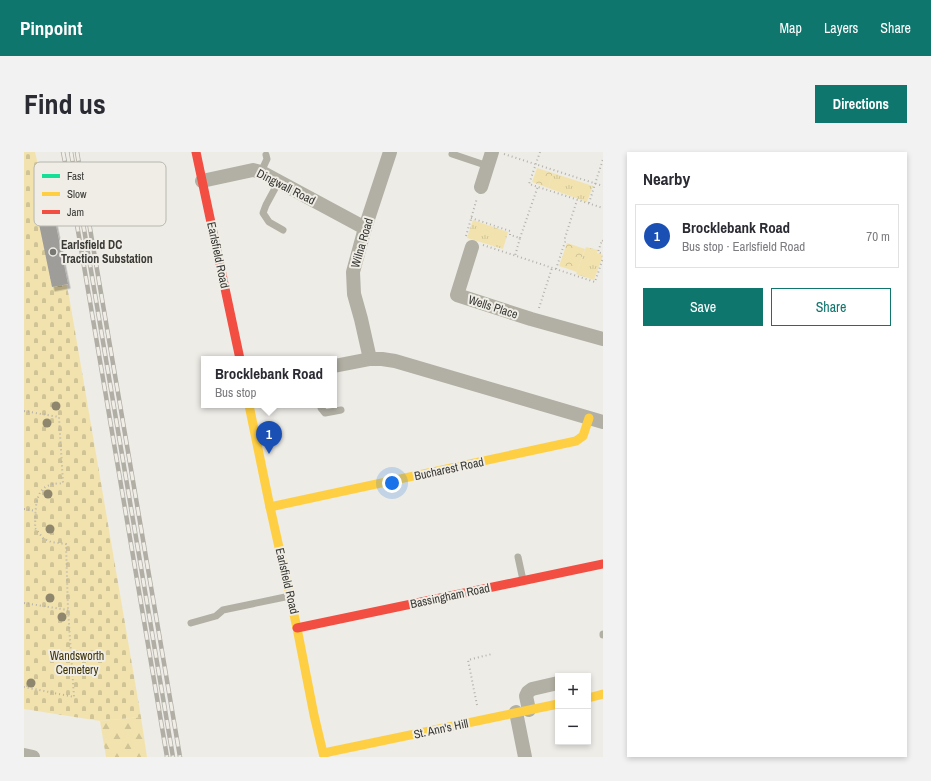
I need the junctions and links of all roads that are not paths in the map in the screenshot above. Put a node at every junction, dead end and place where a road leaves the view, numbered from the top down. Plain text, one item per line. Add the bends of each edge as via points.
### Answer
1 (196, 152) edge
2 (390, 152) edge
3 (492, 152) edge
4 (452, 154) dead end
5 (266, 155) dead end
6 (488, 166) junction
7 (261, 172) junction
8 (279, 181) junction
9 (202, 182) junction
10 (481, 187) road end
11 (365, 228) junction
12 (283, 230) dead end
13 (473, 243) road end
14 (603, 339) edge
15 (239, 356) edge
16 (370, 360) junction
17 (337, 366) edge
18 (250, 408) edge
19 (321, 408) edge
20 (341, 410) dead end
21 (596, 420) edge
22 (270, 506) junction
23 (518, 557) dead end
24 (603, 564) edge
25 (523, 581) junction
26 (290, 596) junction
27 (191, 623) dead end
28 (297, 628) junction
29 (555, 684) edge
30 (555, 705) edge
31 (523, 711) junction
32 (24, 755) edge
33 (324, 755) edge
34 (33, 757) edge
35 (524, 757) edge

1 - 9 street, Earlsfield Road
2 - 11 street, Wilna Road
3 - 6 street
4 - 6 lane
5 - 7 lane
6 - 10 street
7 - 8 street, Dingwall Road
7 - 9 street, Dingwall Road via 253,170
8 - 11 street, Dingwall Road
8 - 12 lane via 263,213 269,222
9 - 15 street, Earlsfield Road
11 - 16 street, Wilna Road via 353,272 354,294
13 - 14 street, Wells Place via 457,295 533,320
16 - 17 street
16 - 21 street via 395,361
18 - 22 street, Earlsfield Road
19 - 20 lane via 325,413
21 - 22 street, Bucharest Road via 584,436 576,441
22 - 26 street, Earlsfield Road
23 - 25 lane
24 - 25 street, Bassingham Road
25 - 28 street, Bassingham Road
26 - 27 lane via 222,610 216,616
26 - 28 street, Earlsfield Road
28 - 33 street, Earlsfield Road
29 - 31 street via 528,692
30 - 31 street, St. Ann's Hill
31 - 33 street, St. Ann's Hill
31 - 35 street
32 - 34 street

